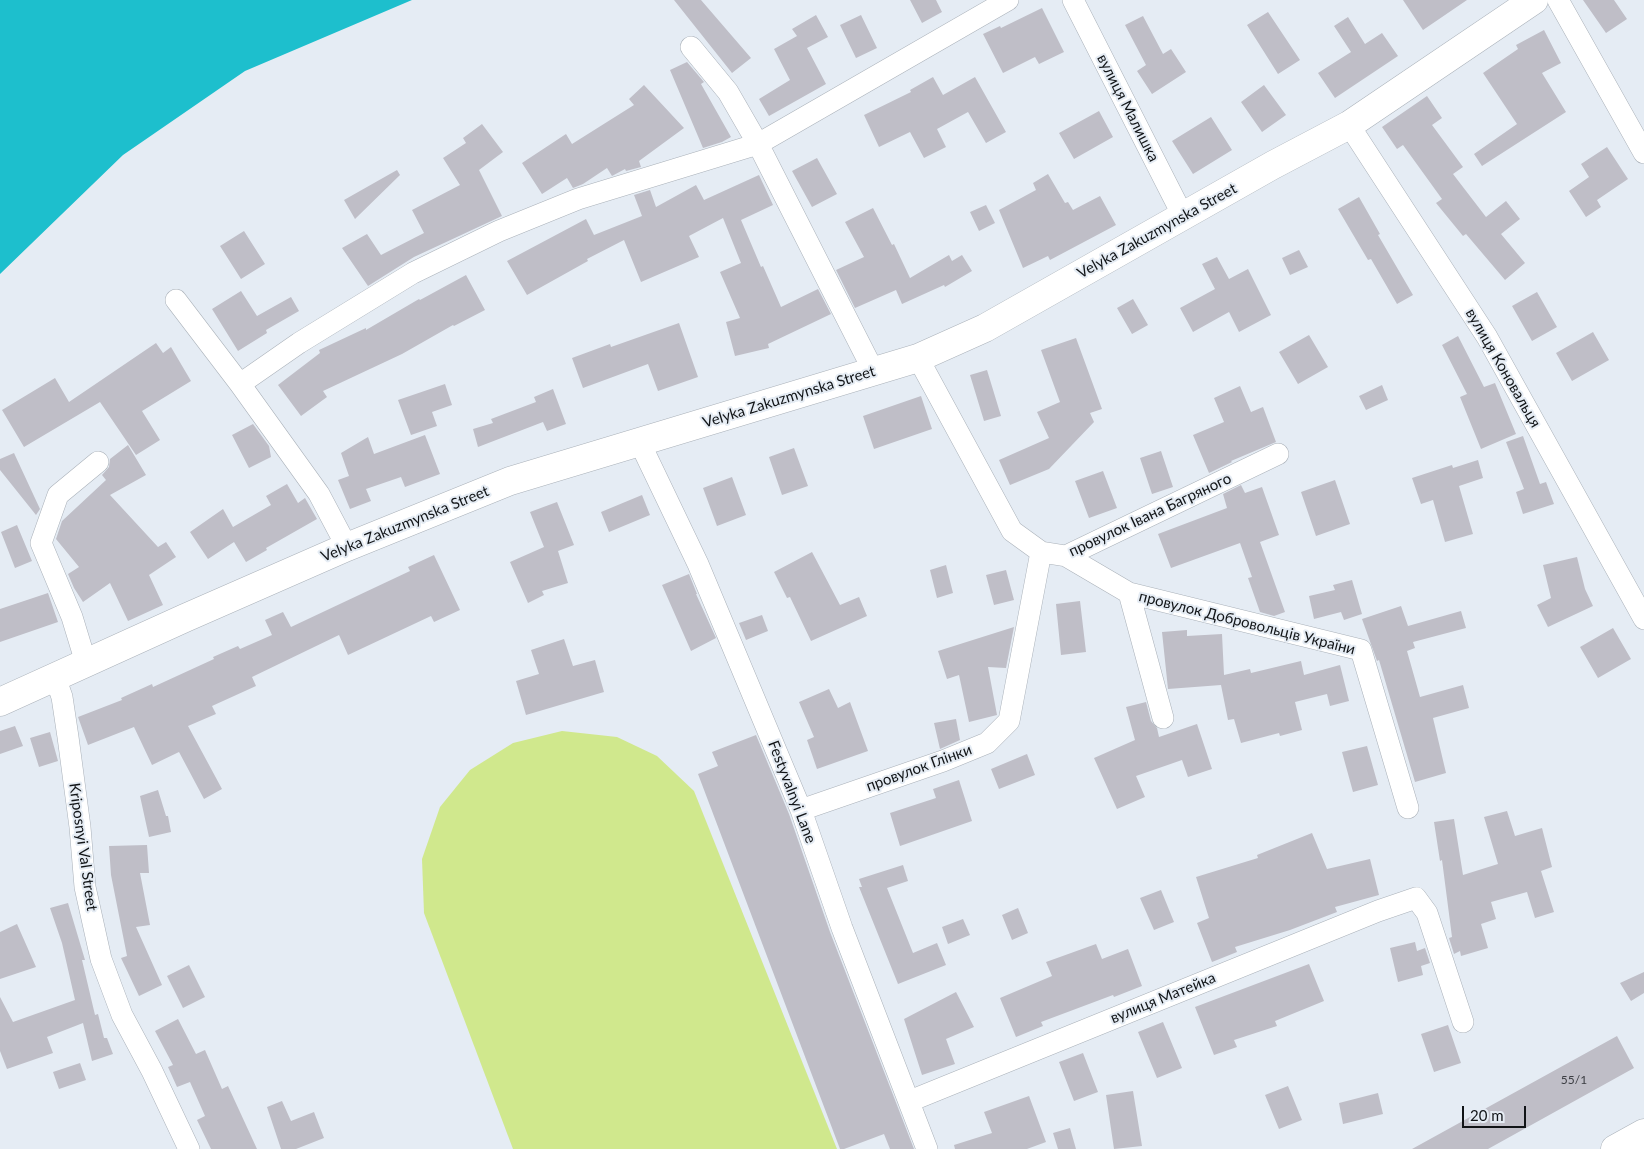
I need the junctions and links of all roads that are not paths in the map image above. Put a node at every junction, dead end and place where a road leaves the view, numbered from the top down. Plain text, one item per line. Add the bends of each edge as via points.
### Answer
1 (1008, 0) edge
2 (1074, 0) edge
3 (1534, 0) edge
4 (1558, 0) edge
5 (691, 47) dead end
6 (1349, 125) junction
7 (758, 144) junction
8 (1644, 153) edge
9 (1183, 216) junction
10 (176, 300) dead end
11 (918, 358) junction
12 (874, 372) junction
13 (240, 384) junction
14 (640, 443) junction
15 (1278, 454) dead end
16 (98, 462) dead end
17 (347, 547) junction
18 (1041, 552) junction
19 (1066, 556) junction
20 (1129, 593) junction
21 (1644, 619) edge
22 (86, 663) junction
23 (55, 677) junction
24 (0, 702) edge
25 (1163, 718) dead end
26 (1408, 808) dead end
27 (801, 810) junction
28 (1463, 1022) dead end
29 (910, 1101) junction
30 (1644, 1133) edge
31 (189, 1149) edge
32 (927, 1149) edge
33 (1615, 1149) edge

1 - 7 street
2 - 9 street, вулиця Малишка
3 - 6 street, Velyka Zakuzmynska Street
4 - 8 street
5 - 7 street via 728,92
6 - 9 street, Velyka Zakuzmynska Street
6 - 21 street, вулиця Коновальця via 1487,337
7 - 12 street
7 - 13 street via 578,199 500,231 413,273 299,343
9 - 11 street, Velyka Zakuzmynska Street via 985,328
10 - 13 street
11 - 12 street, Velyka Zakuzmynska Street
11 - 18 street, провулок Івана Багряного via 1012,531
12 - 14 street, Velyka Zakuzmynska Street
13 - 17 street via 319,494
14 - 17 street, Velyka Zakuzmynska Street via 510,481
14 - 27 street, Festyvalnyi Lane via 698,564
15 - 19 street, провулок Івана Багряного
16 - 22 street via 58,495 41,543 72,617
17 - 22 street, Velyka Zakuzmynska Street
18 - 19 street, провулок Івана Багряного
18 - 27 street, провулок Глінки via 1009,721 987,743 943,762
19 - 20 street
20 - 25 street, провулок Добровольців України
20 - 26 street, провулок Добровольців України via 1361,650
22 - 23 street, Velyka Zakuzmynska Street
23 - 24 street, Velyka Zakuzmynska Street
23 - 31 street, Kriposnyi Val Street via 62,697 68,737 85,887 101,959 122,1015
27 - 29 street, Festyvalnyi Lane via 842,928
28 - 29 street, вулиця Матейка via 1427,912 1416,898
29 - 32 street, Festyvalnyi Lane
30 - 33 street

